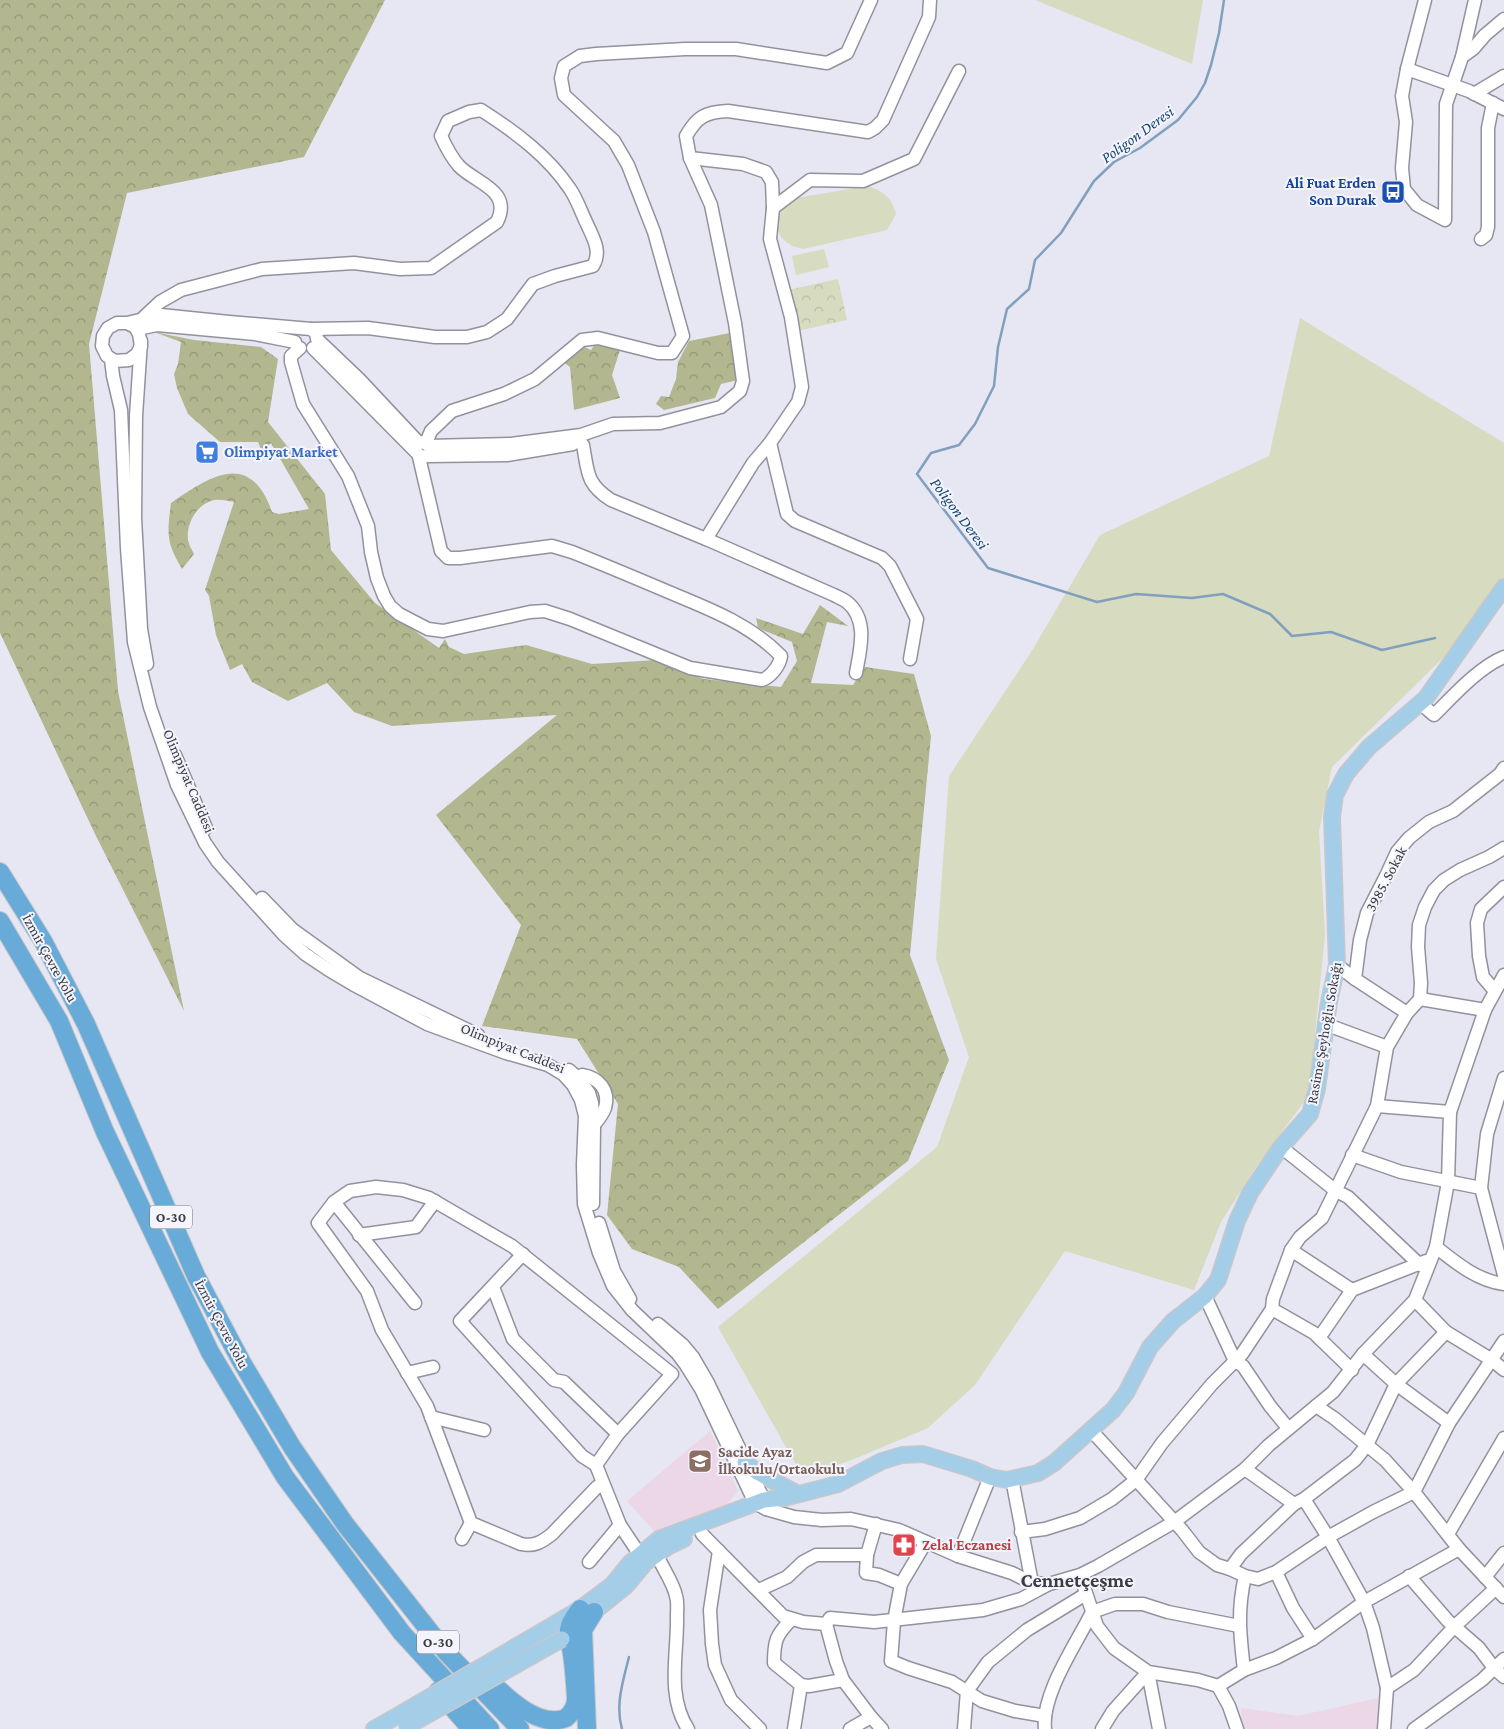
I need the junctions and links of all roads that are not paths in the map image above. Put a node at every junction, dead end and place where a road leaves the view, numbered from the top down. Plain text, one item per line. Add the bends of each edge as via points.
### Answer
1 (871, 0) edge
2 (930, 0) edge
3 (1425, 0) edge
4 (1474, 0) edge
5 (1504, 19) edge
6 (1462, 57) junction
7 (1407, 69) junction
8 (959, 71) dead end
9 (1504, 76) edge
10 (1452, 85) junction
11 (1474, 94) junction
12 (1498, 106) edge
13 (690, 158) junction
14 (773, 208) junction
15 (1481, 239) dead end
16 (137, 329) junction
17 (306, 339) junction
18 (111, 359) junction
19 (581, 441) junction
20 (770, 443) junction
21 (423, 449) junction
22 (706, 539) junction
23 (1504, 587) edge
24 (1504, 657) edge
25 (910, 658) dead end
26 (856, 673) dead end
27 (1420, 703) junction
28 (1503, 775) edge
29 (1504, 848) edge
30 (0, 872) edge
31 (1504, 887) edge
32 (0, 921) edge
33 (1337, 965) junction
34 (1504, 974) edge
35 (1355, 980) junction
36 (1495, 991) junction
37 (1420, 999) junction
38 (1485, 1010) junction
39 (1407, 1013) junction
40 (1325, 1024) junction
41 (1387, 1047) junction
42 (579, 1079) junction
43 (1504, 1079) edge
44 (581, 1100) junction
45 (1377, 1106) junction
46 (1450, 1112) junction
47 (1281, 1147) junction
48 (1352, 1155) junction
49 (1448, 1182) junction
50 (1481, 1188) junction
51 (1336, 1190) junction
52 (435, 1201) junction
53 (334, 1202) junction
54 (359, 1235) junction
55 (1291, 1250) junction
56 (523, 1254) junction
57 (1429, 1257) junction
58 (1504, 1275) edge
59 (1504, 1284) edge
60 (493, 1287) junction
61 (1352, 1290) junction
62 (1206, 1296) junction
63 (1415, 1300) junction
64 (415, 1303) dead end
65 (1272, 1308) junction
66 (1446, 1332) junction
67 (1319, 1338) junction
68 (1504, 1341) edge
69 (1363, 1354) junction
70 (1492, 1360) junction
71 (1235, 1361) junction
72 (433, 1366) dead end
73 (1352, 1370) junction
74 (1504, 1370) edge
75 (407, 1373) junction
76 (1396, 1384) junction
77 (1316, 1406) junction
78 (431, 1417) junction
79 (1449, 1423) junction
80 (1288, 1428) junction
81 (1090, 1429) junction
82 (484, 1430) dead end
83 (618, 1434) junction
84 (1504, 1438) edge
85 (1367, 1445) junction
86 (745, 1462) junction
87 (596, 1465) junction
88 (1246, 1469) junction
89 (990, 1477) junction
90 (1012, 1479) junction
91 (1136, 1480) junction
92 (603, 1483) junction
93 (1414, 1492) junction
94 (791, 1496) junction
95 (1299, 1501) junction
96 (762, 1504) junction
97 (1174, 1522) junction
98 (471, 1523) junction
99 (876, 1524) junction
100 (620, 1525) junction
101 (1021, 1532) junction
102 (702, 1534) junction
103 (1448, 1534) junction
104 (1328, 1537) junction
105 (462, 1539) dead end
106 (926, 1542) junction
107 (364, 1549) junction
108 (1459, 1549) junction
109 (719, 1550) junction
110 (1504, 1553) edge
111 (640, 1555) junction
112 (657, 1555) junction
113 (867, 1556) junction
114 (958, 1556) junction
115 (347, 1560) junction
116 (589, 1562) dead end
117 (1230, 1569) junction
118 (1276, 1572) junction
119 (1080, 1575) junction
120 (1245, 1576) junction
121 (1409, 1576) junction
122 (1485, 1576) junction
123 (1032, 1583) junction
124 (901, 1584) junction
125 (1049, 1584) junction
126 (759, 1590) junction
127 (1500, 1592) edge
128 (1086, 1594) junction
129 (1364, 1602) junction
130 (587, 1611) junction
131 (1092, 1612) junction
132 (791, 1620) junction
133 (894, 1621) junction
134 (826, 1624) junction
135 (1239, 1626) junction
136 (1455, 1626) junction
137 (568, 1632) junction
138 (1313, 1639) junction
139 (1504, 1659) edge
140 (1494, 1668) junction
141 (1244, 1670) junction
142 (1148, 1672) junction
143 (1504, 1677) edge
144 (843, 1680) junction
145 (801, 1685) junction
146 (1218, 1686) junction
147 (1386, 1688) junction
148 (968, 1691) junction
149 (872, 1717) junction
150 (1045, 1722) edge
151 (402, 1725) edge
152 (374, 1729) edge
153 (471, 1729) edge
154 (490, 1729) edge
155 (520, 1729) edge
156 (587, 1729) edge
157 (688, 1729) edge
158 (760, 1729) edge
159 (794, 1729) edge
160 (850, 1729) edge
161 (882, 1729) edge
162 (964, 1729) edge
163 (1102, 1729) edge
164 (1159, 1729) edge
165 (1237, 1729) edge
166 (1384, 1729) edge
167 (1414, 1729) edge

1 - 21 street via 847,53 827,63 736,49 685,49 580,56 564,66 561,78 564,95 614,141 628,166 654,232 682,336 672,353 658,353 598,338 582,340 535,379 504,394 452,411 431,431
2 - 13 street via 929,17 883,120 875,128 868,132 716,111 694,122 686,136
3 - 7 street
4 - 6 street
5 - 6 street
6 - 10 street
7 - 10 street
7 - 10 street via 1402,96 1406,122 1402,168 1404,189 1416,205 1445,220 1446,104
8 - 14 street via 914,159 864,181 810,180
9 - 11 street
10 - 11 street
11 - 12 street
12 - 15 street via 1488,128 1488,227
13 - 14 street via 743,164 766,172 772,182
13 - 19 street via 712,214 735,324 743,381 740,391 721,407 660,423 613,424
14 - 20 street via 770,240 791,317 802,387 798,402
16 - 17 street via 157,324
16 - 17 street via 160,302 181,290 262,269 354,263 400,269 431,268 497,222 502,211 491,187 461,168 448,153 441,136 448,121 475,110 481,110 505,126 551,164 571,190 597,246 598,259 593,266 533,284 506,319 487,332 467,337 436,337 368,328
16 - 18 street via 139,350 134,358 120,362
16 - 18 street, Olimpiyat Caddesi via 112,325 105,332 102,346
16 - 42 street, Olimpiyat Caddesi via 135,518 141,629 160,711 180,768 218,849 292,929 360,978 486,1039 554,1061
17 - 21 street
17 - 21 street via 291,356 303,404 348,476 368,526 377,578 390,606 399,614 428,629 443,631 545,611 690,668 762,680 776,668 780,656 747,629 714,611 572,552 552,546 448,558 440,551
18 - 44 street, Olimpiyat Caddesi via 121,410 134,642 150,707 177,785 205,843 218,862 305,954 427,1024 548,1065 563,1074
19 - 21 street via 507,454
19 - 22 street via 588,476 599,493
20 - 22 street
20 - 25 street via 787,514 795,521 882,558 890,566 917,619
22 - 26 street via 848,603 857,614 861,627
23 - 27 main road, Rasime Şeyhoğlu Sokağı
24 - 27 street via 1494,660 1434,715
27 - 33 main road, Rasime Şeyhoğlu Sokağı via 1369,747 1346,774 1335,795 1332,817
28 - 35 street, 3985. Sokak via 1453,811 1429,822 1397,852 1367,913
29 - 37 street via 1460,870 1434,890 1419,925
30 - 107 highway, İzmir Çevre Yolu / O-30 via 42,941 86,1024 196,1276 241,1361 292,1447
31 - 36 street via 1481,909 1477,924 1483,977
32 - 115 highway, İzmir Çevre Yolu / O-30 via 59,1021 104,1132 210,1352 285,1477
33 - 35 street
33 - 40 main road, Rasime Şeyhoğlu Sokağı
34 - 36 street
35 - 39 street
36 - 38 street
37 - 38 street
37 - 39 street
38 - 46 street
39 - 41 street
40 - 41 street
40 - 47 main road, Rasime Şeyhoğlu Sokağı via 1317,1089 1310,1114
41 - 45 street
42 - 44 street
42 - 86 street, Olimpiyat Caddesi via 592,1103 592,1201 614,1271 630,1299 693,1357
43 - 50 street via 1487,1134
44 - 96 street, Olimpiyat Caddesi via 585,1123 584,1204 613,1286 686,1365
45 - 46 street
45 - 48 street
46 - 49 street
47 - 51 street
47 - 62 main road, Rasime Şeyhoğlu Sokağı via 1250,1193 1236,1221 1218,1280
48 - 49 street via 1401,1172
48 - 51 street
49 - 50 street
49 - 57 street
50 - 58 street
51 - 55 street via 1322,1218 1300,1237
51 - 57 street
52 - 53 street via 403,1190 376,1187 350,1191
52 - 54 street via 416,1227
52 - 56 street
53 - 54 street
53 - 75 street via 318,1223 368,1291 382,1330
54 - 64 street
55 - 61 street
55 - 65 street
56 - 60 street
56 - 83 street via 672,1374
57 - 59 street via 1454,1262 1494,1283
57 - 61 street
57 - 63 street
60 - 83 street via 513,1339 554,1380 564,1382
60 - 87 street via 460,1322 582,1456
61 - 67 street
62 - 71 street
62 - 81 main road, Rasime Şeyhoğlu Sokağı via 1173,1321 1150,1346 1126,1393 1113,1410
63 - 66 street
63 - 69 street
65 - 67 street
65 - 71 street
66 - 70 street
66 - 76 street
67 - 73 street
68 - 70 street
69 - 73 street
69 - 76 street
70 - 74 street
70 - 79 street
71 - 80 street via 1243,1366
71 - 91 street via 1162,1443
72 - 75 street
73 - 77 street
75 - 78 street
76 - 79 street
76 - 85 street
77 - 80 street
77 - 85 street
78 - 82 street
78 - 98 street
79 - 93 street
80 - 88 street
81 - 90 main road, Rasime Şeyhoğlu Sokağı via 1054,1463 1038,1472
81 - 91 street
83 - 87 street
84 - 103 street
85 - 93 street
85 - 95 street via 1355,1460
86 - 94 main road
86 - 96 street, Olimpiyat Caddesi
87 - 92 street
88 - 95 street
88 - 97 street
89 - 90 main road, Rasime Şeyhoğlu Sokağı
89 - 94 main road, Rasime Şeyhoğlu Sokağı via 923,1454 902,1454 838,1484
89 - 114 street
90 - 101 street
91 - 97 street
91 - 101 street via 1080,1518 1045,1529
92 - 98 street via 552,1534 534,1545 521,1544
92 - 100 street
93 - 103 street
93 - 104 street
94 - 96 main road, Rasime Şeyhoğlu Sokağı
95 - 104 street
95 - 117 street via 1240,1554
96 - 99 street via 794,1517 851,1519
96 - 102 main road
96 - 111 main road via 659,1540
97 - 117 street via 1199,1552
97 - 119 street
98 - 105 street
99 - 106 street
99 - 113 street
100 - 111 street
100 - 116 street
101 - 123 street
102 - 109 street
102 - 112 main road via 669,1546
103 - 108 street
104 - 118 street
104 - 129 street
106 - 114 street
106 - 124 street
107 - 137 highway via 500,1691 528,1718 538,1723 564,1720 576,1701
107 - 155 highway, İzmir Çevre Yolu / O-30 via 446,1652
108 - 121 street
108 - 122 street
109 - 126 street
109 - 158 street via 710,1610 715,1665 731,1700
110 - 122 street
111 - 130 main road
112 - 130 main road via 645,1563 626,1586
112 - 157 street via 676,1596 675,1683 678,1705
113 - 124 street via 866,1572
113 - 126 street via 816,1555 787,1577
114 - 123 street via 1012,1573
115 - 153 highway via 377,1619
115 - 154 highway, İzmir Çevre Yolu / O-30 via 402,1633
117 - 120 street
118 - 120 street via 1258,1579
118 - 138 street via 1293,1608
119 - 125 street
119 - 128 street
120 - 135 street
121 - 129 street
121 - 136 street
122 - 127 street
123 - 125 street
124 - 133 street
125 - 133 street via 1021,1598 983,1610
126 - 132 street via 783,1616
127 - 136 street
128 - 131 street
128 - 148 street via 1026,1630 988,1662
129 - 138 street
129 - 147 street
130 - 137 main road
130 - 137 highway via 583,1630
131 - 135 street via 1115,1604 1143,1604
131 - 142 street via 1097,1626 1114,1648
131 - 150 street via 1052,1689
132 - 134 street
132 - 145 street via 779,1632 774,1645 774,1663
133 - 134 street via 830,1618
133 - 148 street via 891,1661 952,1682
134 - 144 street
135 - 141 street
136 - 140 street via 1479,1648
136 - 147 street via 1414,1670
137 - 151 main road, bridge
137 - 156 highway
138 - 141 street
139 - 140 street
140 - 143 street
140 - 167 street
141 - 146 street
142 - 146 street
142 - 163 street via 1113,1710
142 - 164 street
144 - 145 street
144 - 149 street
145 - 159 street
146 - 165 street
147 - 166 street
148 - 150 street via 982,1701
148 - 162 street
149 - 160 street
149 - 161 street
151 - 152 main road

